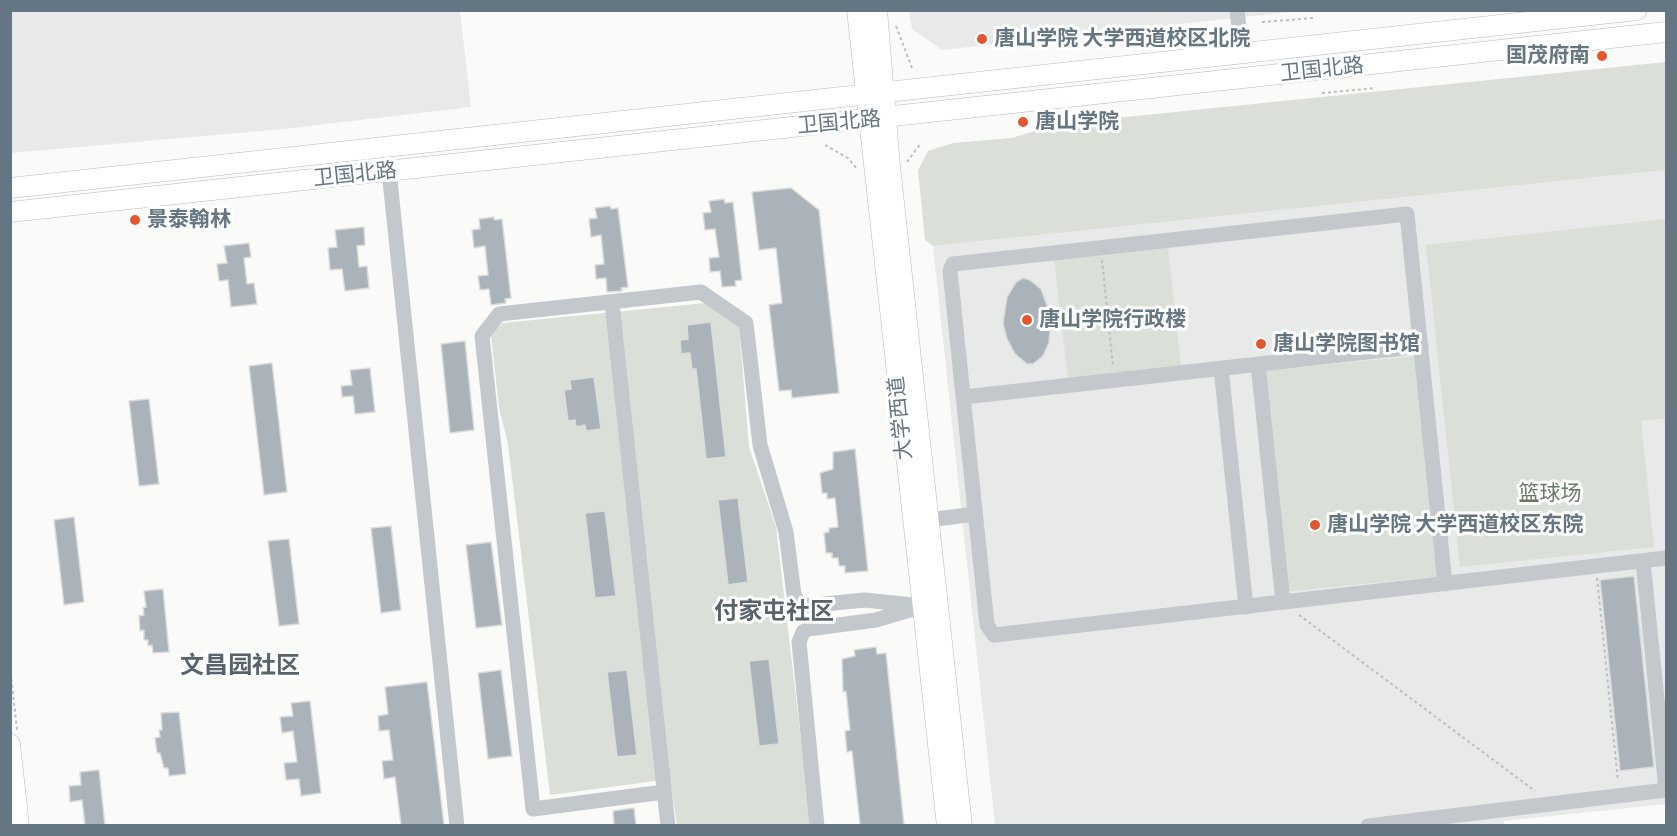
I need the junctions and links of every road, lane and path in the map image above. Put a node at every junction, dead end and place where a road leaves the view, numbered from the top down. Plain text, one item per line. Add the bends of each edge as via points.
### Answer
1 (857, 10) edge
2 (877, 10) edge
3 (1238, 10) edge
4 (1637, 10) edge
5 (1314, 18) dead end
6 (1262, 22) dead end
7 (896, 26) dead end
8 (1666, 32) edge
9 (1242, 53) junction
10 (912, 68) dead end
11 (1376, 88) dead end
12 (1322, 93) dead end
13 (875, 94) junction
14 (877, 119) junction
15 (921, 143) dead end
16 (825, 145) dead end
17 (906, 164) dead end
18 (858, 169) dead end
19 (390, 171) junction
20 (10, 188) edge
21 (10, 212) edge
22 (1101, 248) junction
23 (612, 303) junction
24 (1421, 346) junction
25 (1258, 364) junction
26 (1221, 368) junction
27 (1114, 380) junction
28 (964, 397) junction
29 (975, 514) junction
30 (929, 520) junction
31 (1666, 558) edge
32 (1643, 561) junction
33 (1595, 566) junction
34 (1445, 584) junction
35 (922, 606) junction
36 (1246, 606) junction
37 (1287, 606) junction
38 (10, 744) edge
39 (1666, 790) edge
40 (664, 792) junction
41 (1620, 796) junction
42 (1552, 804) junction
43 (1487, 818) edge
44 (19, 825) edge
45 (457, 825) edge
46 (668, 825) edge
47 (817, 825) edge
48 (947, 825) edge
49 (962, 825) edge
50 (1368, 825) edge

1 - 13 main road, 大学西道
2 - 13 main road, 大学西道
3 - 9 street
4 - 9 main road, 卫国北路
5 - 6 path
7 - 10 path
8 - 14 main road, 卫国北路
9 - 13 main road, 卫国北路
11 - 12 path
13 - 14 main road, 大学西道
13 - 20 main road, 卫国北路
14 - 19 main road, 卫国北路
14 - 30 main road, 大学西道
14 - 35 main road, 大学西道
15 - 17 path
16 - 18 path via 848,158
19 - 21 main road, 卫国北路
19 - 45 street
22 - 24 street via 1407,214
22 - 27 path
22 - 28 street via 953,264 950,271
23 - 35 street via 702,292 746,323 760,445 786,532 794,595 799,603 805,606 865,600
23 - 40 street
23 - 40 street via 499,314 482,336 483,347 533,809
24 - 25 street
24 - 34 street
25 - 26 street
25 - 37 street
26 - 27 street
26 - 36 street
27 - 28 street
28 - 29 street
29 - 30 street
29 - 36 street via 987,625 994,635
30 - 49 main road, 大学西道
31 - 32 street
32 - 33 street
32 - 39 street
33 - 34 street
33 - 41 path
34 - 37 street
35 - 47 street via 876,621 803,632 800,642
35 - 48 main road, 大学西道
36 - 37 street
37 - 42 path
38 - 44 main road
39 - 41 street
40 - 46 street
41 - 42 street
42 - 43 street
43 - 50 street

